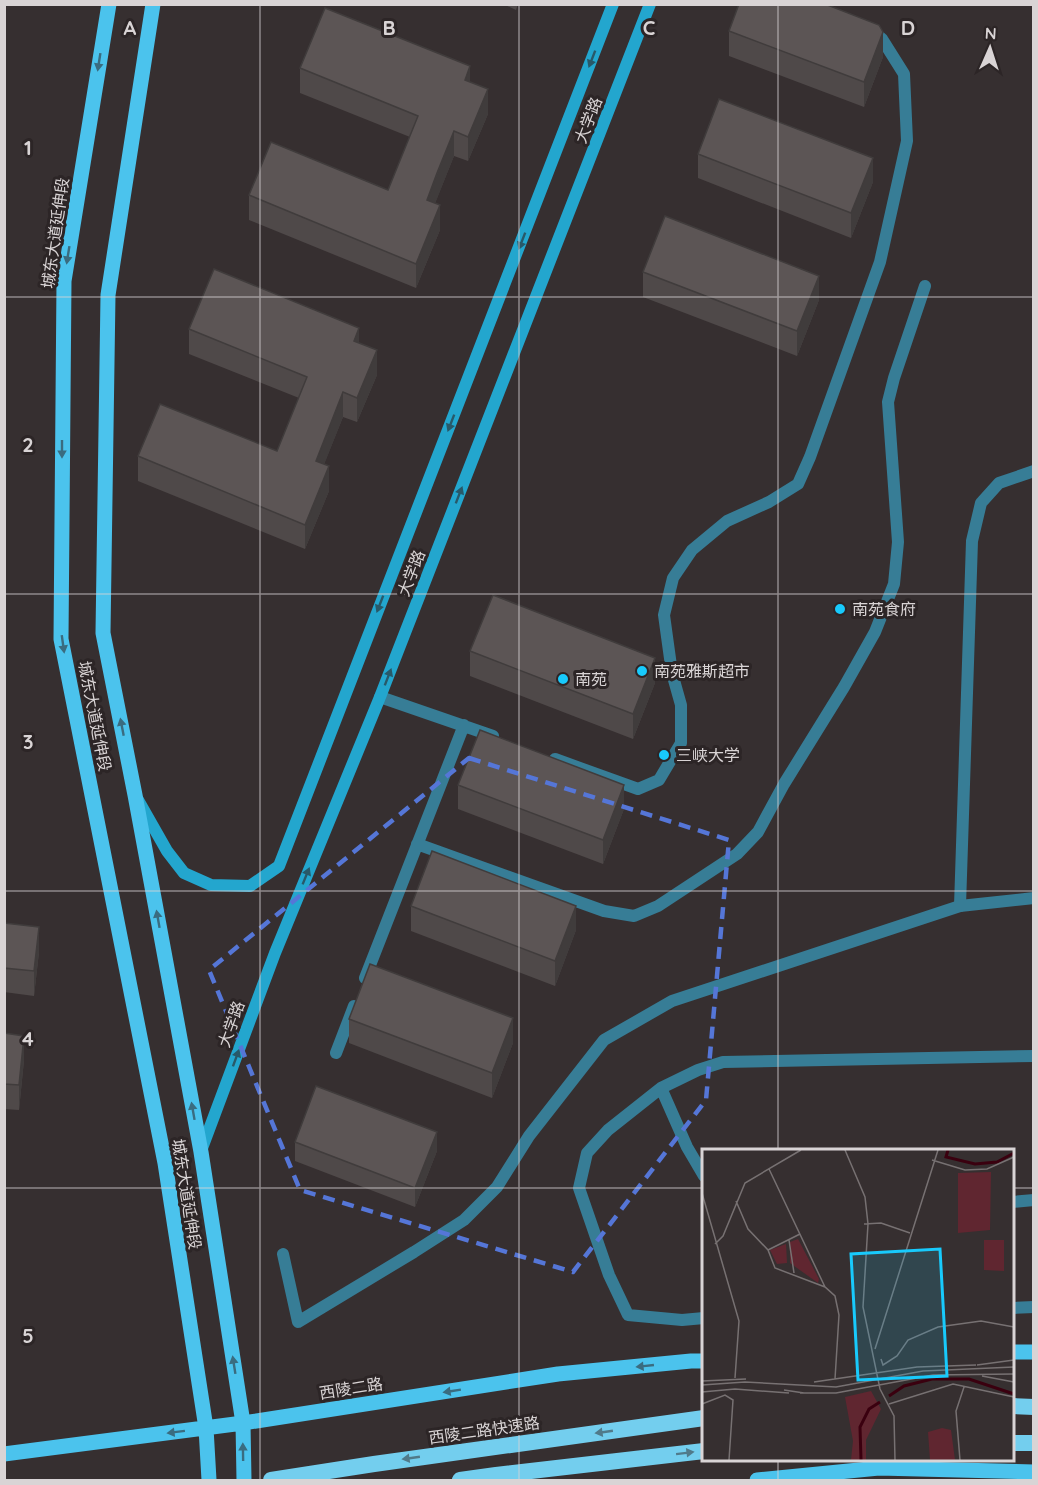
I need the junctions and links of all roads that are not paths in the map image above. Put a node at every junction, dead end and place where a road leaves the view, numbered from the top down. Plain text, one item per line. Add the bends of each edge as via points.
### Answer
1 (109, 4) edge
2 (153, 4) edge
3 (613, 4) edge
4 (650, 4) edge
5 (865, 24) edge
6 (925, 286) dead end
7 (1034, 471) edge
8 (380, 697) junction
9 (464, 725) junction
10 (507, 741) edge
11 (540, 753) edge
12 (135, 795) junction
13 (417, 843) junction
14 (1034, 898) edge
15 (960, 906) junction
16 (336, 1053) dead end
17 (1034, 1056) edge
18 (661, 1088) junction
19 (201, 1152) junction
20 (702, 1173) edge
21 (1034, 1200) edge
22 (1014, 1202) edge
23 (283, 1254) dead end
24 (1034, 1307) edge
25 (1014, 1308) edge
26 (702, 1318) edge
27 (1034, 1352) edge
28 (1014, 1353) edge
29 (702, 1361) edge
30 (1014, 1406) edge
31 (1034, 1407) edge
32 (702, 1418) edge
33 (243, 1423) junction
34 (206, 1428) junction
35 (1014, 1443) edge
36 (1034, 1443) edge
37 (702, 1451) edge
38 (4, 1454) edge
39 (1034, 1472) edge
40 (209, 1480) edge
41 (244, 1480) edge
42 (271, 1480) edge
43 (460, 1480) edge
44 (757, 1480) edge

1 -> 34 main road, 城东大道延伸段 via 64,281 61,639 165,1163
12 -> 2 main road, 城东大道延伸段 via 103,633 108,295
3 -> 12 main road, 大学路 via 279,866 250,886 211,885 184,873
8 -> 4 main road, 大学路
5 - 11 street via 882,39 904,74 907,141 880,262 798,484 727,521 692,550 673,578 664,615 681,705 681,743 659,780 638,789
6 - 13 street via 888,402 898,542 894,584 870,641 758,832 737,854 658,906 634,916 604,911
7 - 15 street via 999,483 981,503 972,541
8 - 9 street
19 -> 8 main road, 大学路 via 275,953
9 - 10 street
9 - 13 street
19 -> 12 main road, 城东大道延伸段
13 - 16 street
14 - 15 street
15 - 23 street via 672,1001 604,1040 529,1136 497,1187 464,1220 298,1322
17 - 18 street via 723,1062
18 - 20 street
18 - 26 street via 608,1130 587,1153 579,1188 609,1275 628,1315
33 -> 19 main road, 城东大道延伸段
21 - 22 street
24 - 25 street
27 - 28 main road
29 -> 33 main road, 西陵二路 via 558,1374
30 - 31 highway
32 -> 42 highway, 西陵二路快速路
33 - 34 main road, 西陵二路
41 -> 33 main road, 城东大道延伸段
34 -> 38 main road, 西陵二路
34 - 40 main road, 城东大道延伸段
35 - 36 highway
43 -> 37 highway
39 - 44 main road via 879,1468

